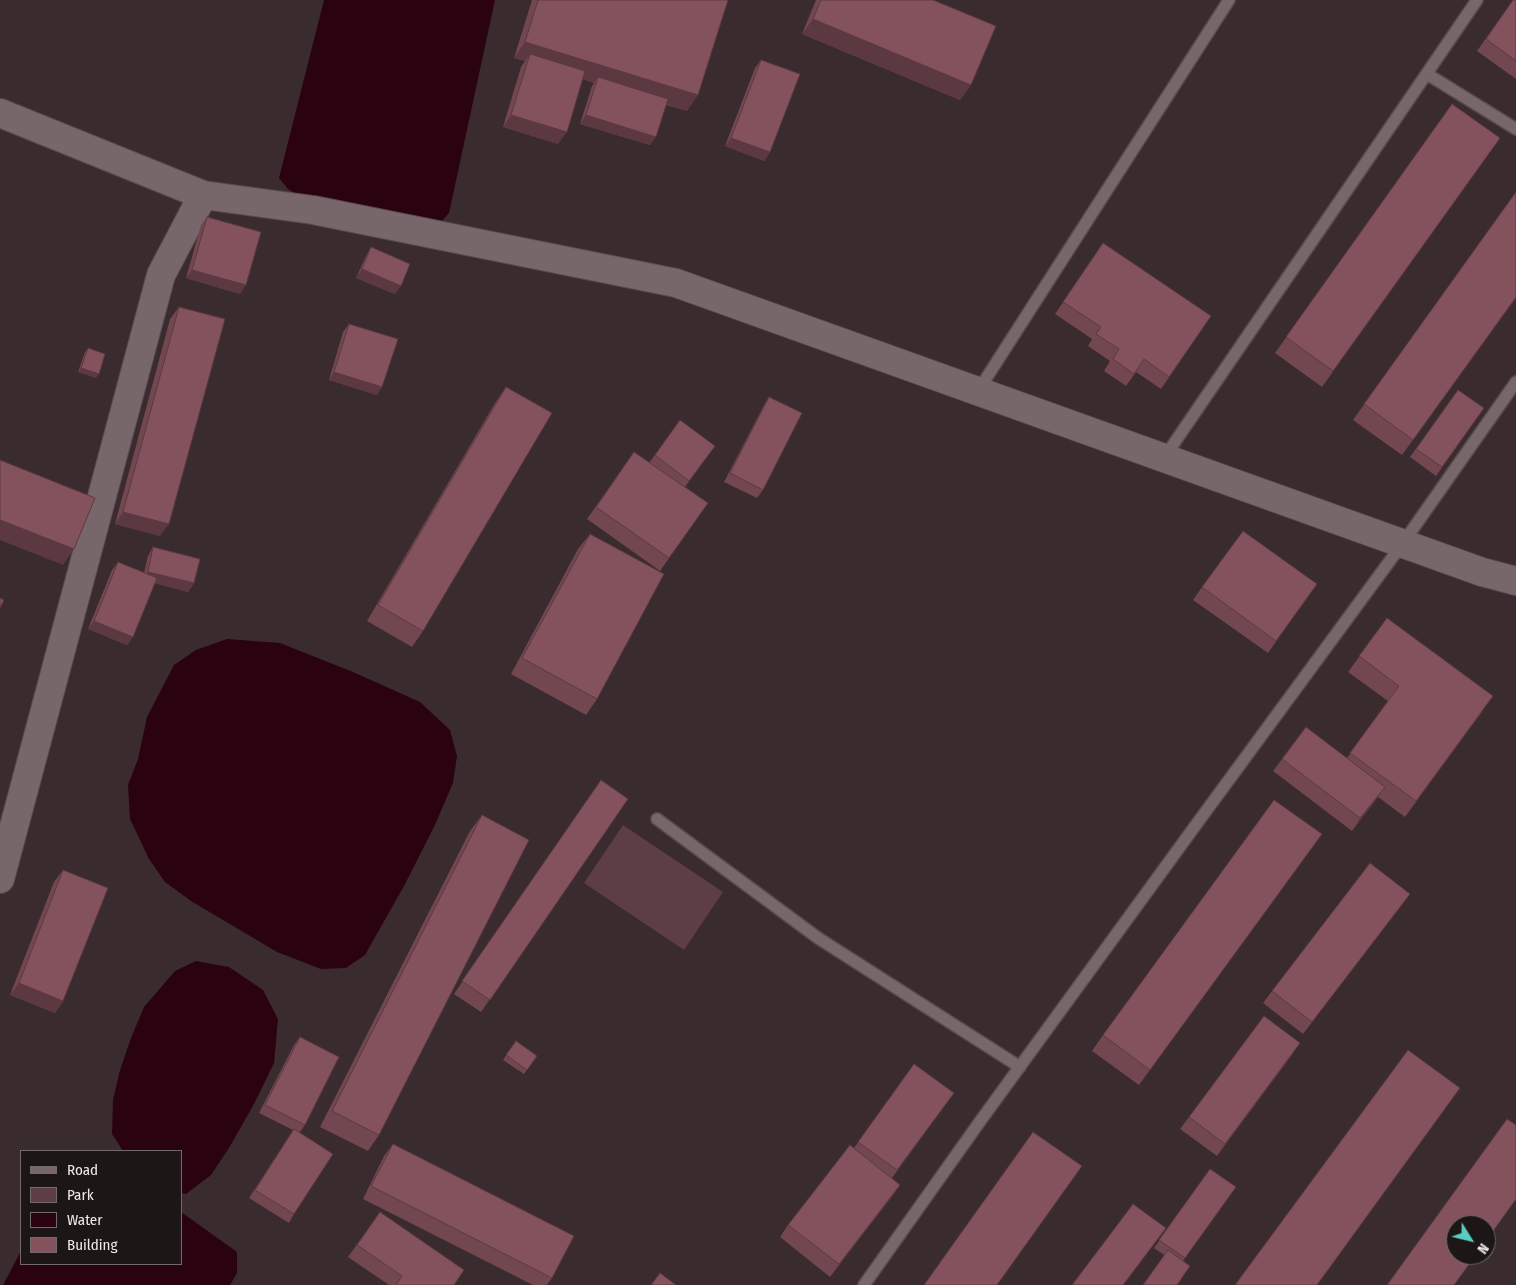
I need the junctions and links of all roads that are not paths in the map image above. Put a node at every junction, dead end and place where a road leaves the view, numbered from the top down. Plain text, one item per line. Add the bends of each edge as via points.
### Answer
1 (1229, 0) edge
2 (1477, 0) edge
3 (1427, 74) junction
4 (0, 114) edge
5 (1516, 129) edge
6 (203, 195) junction
7 (1516, 382) edge
8 (978, 391) junction
9 (1164, 458) junction
10 (1403, 543) junction
11 (1516, 581) edge
12 (657, 819) dead end
13 (0, 879) edge
14 (1020, 1067) junction
15 (864, 1285) edge

1 - 8 lane
2 - 3 lane
3 - 5 lane
3 - 9 lane
4 - 6 street
6 - 8 street via 313,210 676,283
6 - 13 street via 161,275
7 - 10 lane
8 - 9 street
9 - 10 street
10 - 11 street
10 - 14 lane
12 - 14 lane via 818,938
14 - 15 lane

